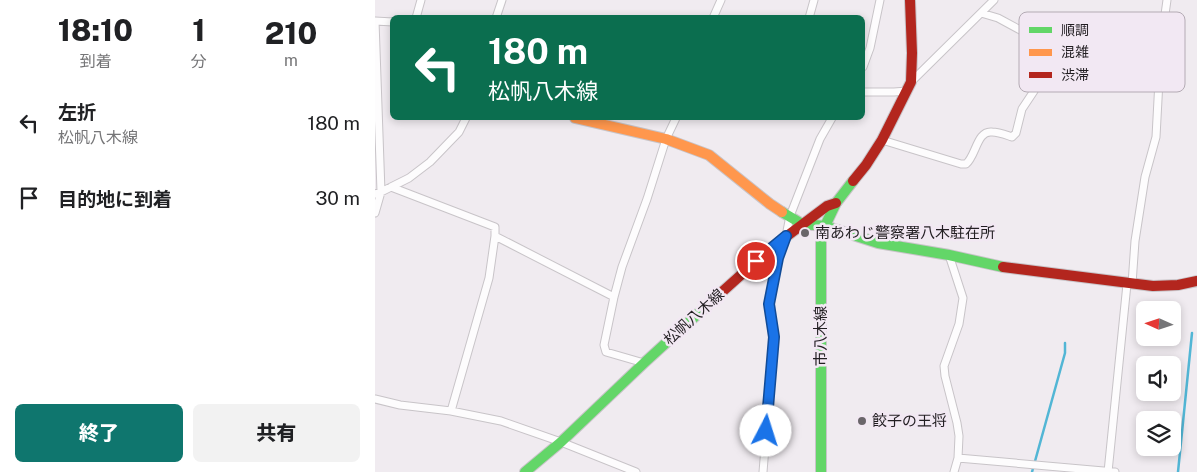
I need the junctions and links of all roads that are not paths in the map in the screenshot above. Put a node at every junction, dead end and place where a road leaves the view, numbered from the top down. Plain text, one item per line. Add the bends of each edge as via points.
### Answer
1 (421, 0) edge
2 (502, 0) edge
3 (721, 0) edge
4 (814, 0) edge
5 (879, 0) edge
6 (910, 0) edge
7 (994, 0) edge
8 (981, 13) junction
9 (417, 15) edge
10 (497, 15) edge
11 (714, 15) edge
12 (810, 15) edge
13 (375, 21) edge
14 (390, 22) edge
15 (1019, 29) edge
16 (865, 62) edge
17 (909, 86) junction
18 (865, 92) edge
19 (1033, 92) edge
20 (1158, 92) edge
21 (465, 120) edge
22 (584, 120) edge
23 (675, 120) edge
24 (831, 120) edge
25 (666, 139) junction
26 (882, 140) junction
27 (391, 187) junction
28 (378, 193) edge
29 (836, 203) junction
30 (375, 213) edge
31 (790, 216) junction
32 (802, 224) junction
33 (825, 226) junction
34 (495, 236) junction
35 (786, 236) junction
36 (949, 255) junction
37 (1197, 281) edge
38 (1129, 284) junction
39 (614, 297) junction
40 (643, 363) junction
41 (375, 399) edge
42 (451, 411) junction
43 (561, 442) junction
44 (958, 458) junction
45 (525, 472) edge
46 (636, 472) edge
47 (763, 472) edge
48 (821, 472) edge
49 (954, 472) edge
50 (1108, 472) edge
51 (1115, 472) edge

1 - 9 street
2 - 10 street
3 - 11 street
4 - 12 street
5 - 16 street
6 - 17 main road, 松帆八木線 via 912,53
7 - 8 street
8 - 15 street
8 - 17 street
13 - 14 street
13 - 28 street
17 - 18 street via 894,92
17 - 26 main road, 松帆八木線
19 - 26 street via 1022,109 1016,133 1012,137 986,132 966,164
20 - 38 street via 1156,137 1145,177
21 - 27 street via 459,132 430,162
22 - 25 main road
23 - 25 street
24 - 31 street
25 - 31 main road via 709,155
25 - 39 street
26 - 29 main road, 松帆八木線
27 - 28 street
27 - 34 street via 495,227
28 - 30 street
29 - 32 main road, 松帆八木線
29 - 33 main road, 市八木線
31 - 32 main road
31 - 35 street
32 - 33 main road
32 - 35 main road, 松帆八木線
33 - 36 main road via 877,243
33 - 48 main road, 市八木線 via 821,238
34 - 39 street
34 - 42 street via 489,278
35 - 40 main road, 松帆八木線
35 - 47 street via 769,304 774,337
36 - 38 main road via 1004,267
36 - 44 street via 963,298 959,324 944,366 959,436
37 - 38 main road via 1178,285
38 - 50 street
39 - 40 street via 604,345 606,352
40 - 43 main road, 松帆八木線
41 - 42 street
42 - 43 street via 501,421
43 - 45 main road, 松帆八木線
43 - 46 street
44 - 49 street
44 - 50 street
50 - 51 street

